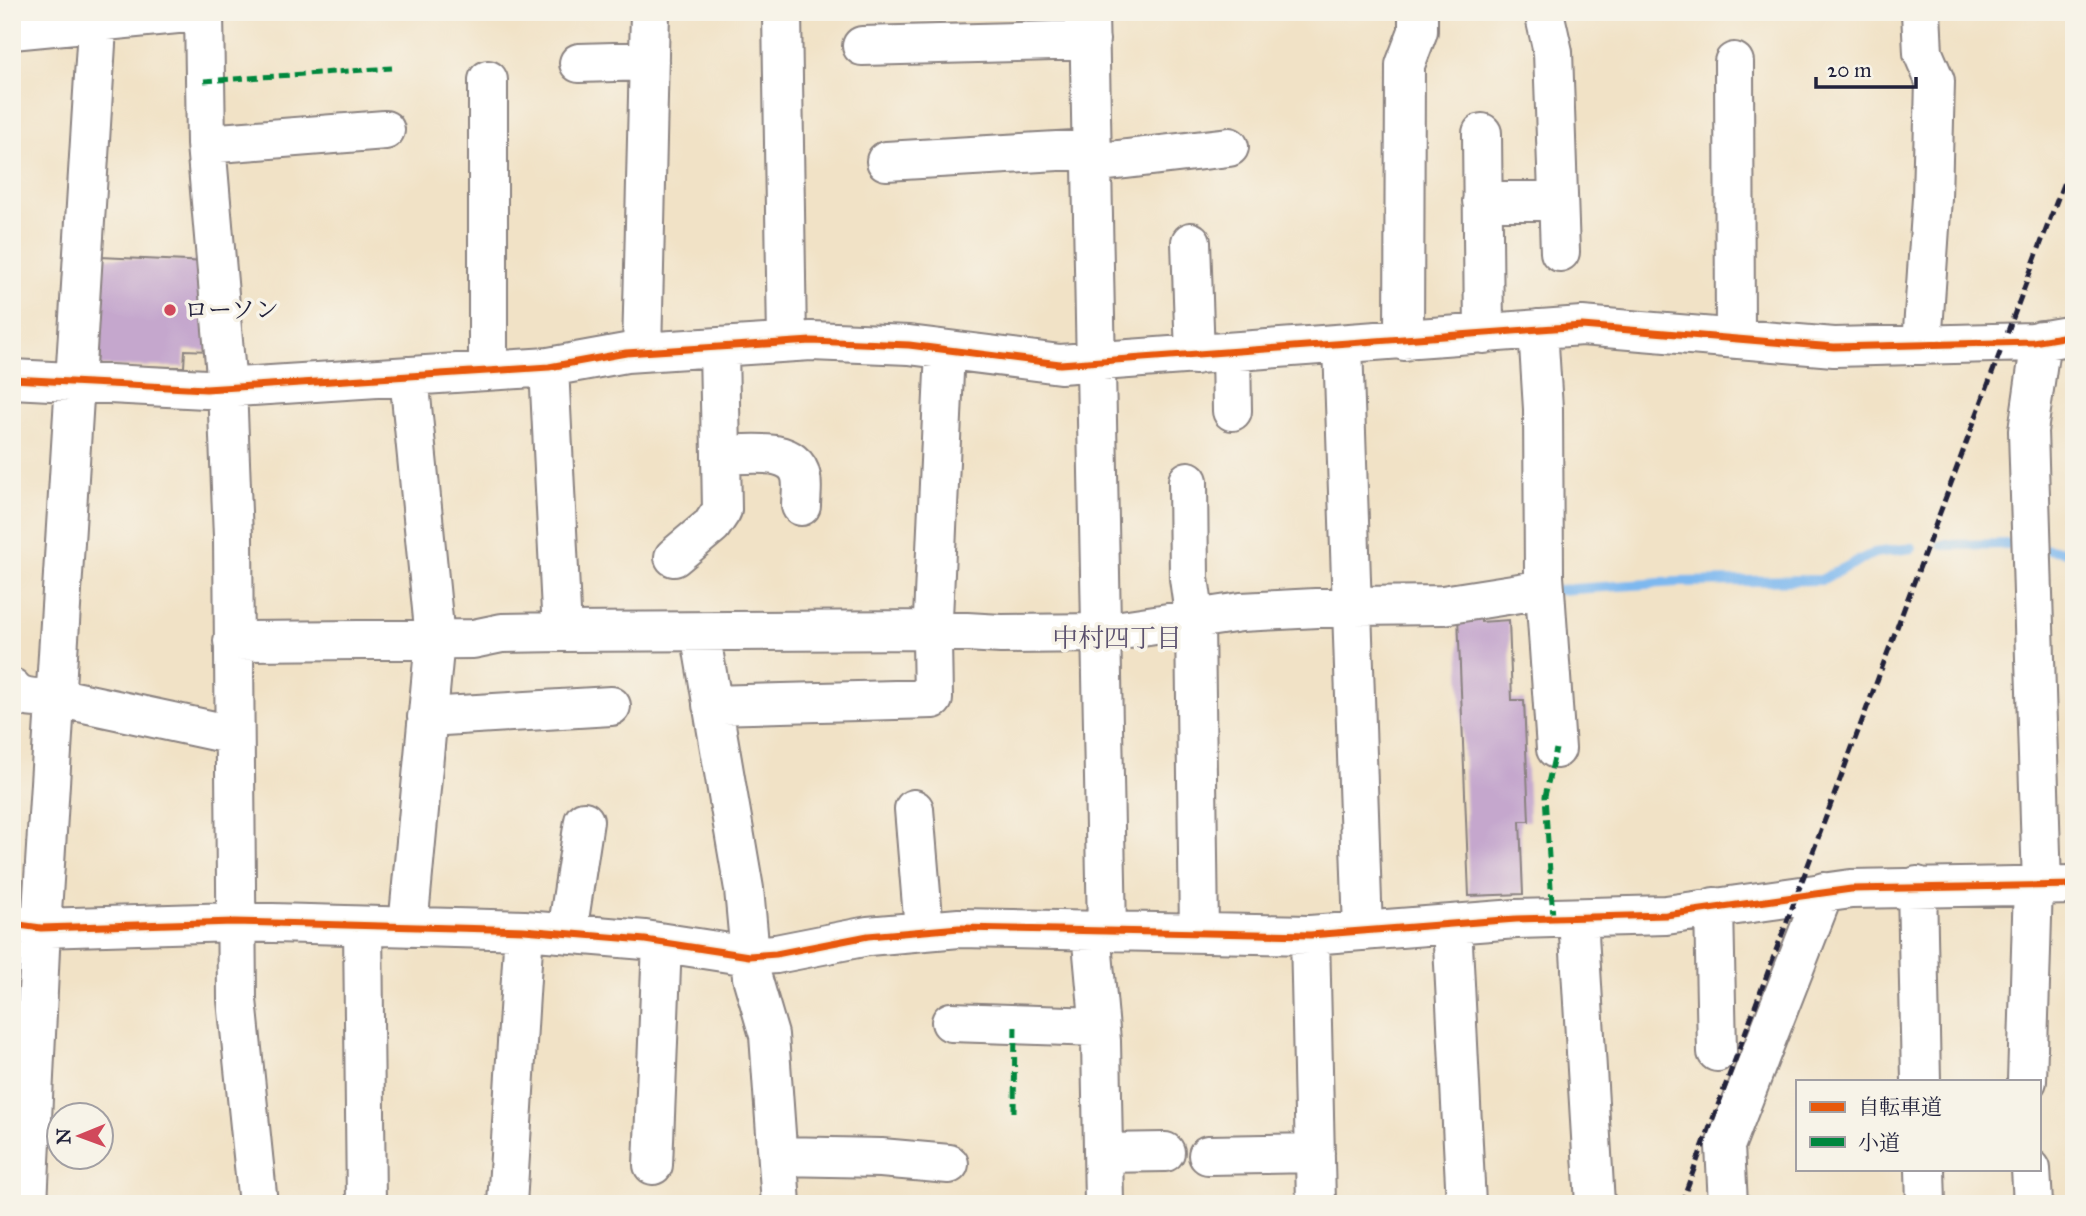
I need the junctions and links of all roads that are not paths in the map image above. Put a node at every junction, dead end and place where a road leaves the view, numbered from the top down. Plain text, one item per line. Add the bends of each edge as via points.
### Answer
1 (198, 12) edge
2 (204, 12) edge
3 (650, 12) edge
4 (782, 12) edge
5 (1418, 12) edge
6 (1544, 12) edge
7 (1921, 12) edge
8 (98, 17) edge
9 (1089, 26) edge
10 (12, 30) edge
11 (862, 46) dead end
12 (649, 61) junction
13 (579, 62) dead end
14 (1734, 62) dead end
15 (488, 80) dead end
16 (385, 130) dead end
17 (1482, 133) dead end
18 (206, 144) junction
19 (1229, 147) dead end
20 (1092, 156) junction
21 (886, 161) dead end
22 (1482, 201) junction
23 (1559, 201) junction
24 (1191, 242) dead end
25 (1560, 252) dead end
26 (1538, 330) junction
27 (1484, 334) junction
28 (2057, 338) edge
29 (1735, 339) junction
30 (1405, 341) junction
31 (787, 342) junction
32 (1343, 345) junction
33 (1922, 345) junction
34 (719, 346) junction
35 (945, 350) junction
36 (642, 352) junction
37 (1213, 354) junction
38 (1097, 362) junction
39 (549, 367) junction
40 (488, 370) junction
41 (409, 376) junction
42 (12, 379) edge
43 (76, 380) junction
44 (227, 387) junction
45 (1232, 411) dead end
46 (721, 454) junction
47 (1188, 481) dead end
48 (802, 506) dead end
49 (674, 557) dead end
50 (1545, 589) junction
51 (1354, 606) junction
52 (1195, 621) junction
53 (932, 630) junction
54 (562, 632) junction
55 (699, 632) junction
56 (1102, 633) junction
57 (435, 639) junction
58 (233, 641) junction
59 (12, 688) edge
60 (56, 697) junction
61 (712, 705) junction
62 (611, 706) dead end
63 (427, 717) junction
64 (233, 735) junction
65 (1556, 749) dead end
66 (914, 809) dead end
67 (584, 821) dead end
68 (2049, 885) edge
69 (1917, 886) junction
70 (1824, 892) junction
71 (1714, 907) junction
72 (1578, 918) junction
73 (234, 922) junction
74 (1452, 924) junction
75 (27, 926) edge
76 (363, 926) junction
77 (408, 927) junction
78 (524, 930) junction
79 (924, 930) junction
80 (1099, 931) junction
81 (1363, 931) junction
82 (567, 933) junction
83 (1199, 933) junction
84 (1310, 935) junction
85 (662, 943) junction
86 (749, 956) junction
87 (951, 1022) dead end
88 (1099, 1027) junction
89 (1717, 1052) dead end
90 (1921, 1080) edge
91 (2027, 1080) edge
92 (1165, 1152) dead end
93 (1103, 1153) junction
94 (1315, 1153) junction
95 (1208, 1155) dead end
96 (780, 1156) junction
97 (949, 1164) dead end
98 (653, 1165) dead end
99 (1925, 1170) edge
100 (2031, 1170) edge
101 (28, 1204) edge
102 (258, 1204) edge
103 (366, 1204) edge
104 (507, 1204) edge
105 (781, 1204) edge
106 (1104, 1204) edge
107 (1316, 1204) edge
108 (1466, 1204) edge
109 (1595, 1204) edge
110 (1728, 1204) edge
111 (1926, 1204) edge
112 (2033, 1204) edge

1 - 8 street
2 - 18 street
3 - 12 street
4 - 31 street
5 - 30 street via 1418,31 1405,65
6 - 23 street via 1553,52
7 - 33 street via 1923,53 1935,81
8 - 10 street
8 - 43 street
9 - 11 street
9 - 20 street
12 - 13 street
12 - 36 street
14 - 29 street
15 - 40 street
16 - 18 street
17 - 22 street
18 - 44 street
19 - 20 street
20 - 21 street
20 - 38 street
22 - 23 street
22 - 27 street
23 - 25 street
24 - 37 street
26 - 27 street
26 - 29 street via 1582,326
26 - 50 street
27 - 30 street
28 - 33 street
28 - 68 street via 2028,431
29 - 33 street via 1834,347
30 - 32 street
31 - 34 street
31 - 35 street
32 - 37 street
32 - 51 street
34 - 36 street
34 - 46 street
35 - 38 street via 1059,364
35 - 53 street
36 - 39 street
37 - 38 street
37 - 45 street
38 - 56 street
39 - 40 street
39 - 54 street
40 - 41 street
41 - 44 street
41 - 57 street
42 - 43 street
43 - 44 street
43 - 60 street
44 - 58 street
46 - 48 street via 783,456 801,476
46 - 49 street via 722,510 712,526
47 - 52 street via 1189,578
50 - 51 street via 1443,605
50 - 65 street
51 - 52 street via 1241,612
51 - 81 street
52 - 56 street
52 - 83 street
53 - 55 street
53 - 56 street
53 - 61 street via 933,699
54 - 55 street
54 - 57 street
55 - 61 street
56 - 80 street
57 - 58 street
57 - 63 street
58 - 64 street
59 - 60 street via 32,698
60 - 64 street
60 - 75 street
61 - 86 street via 744,889
62 - 63 street
63 - 77 street
64 - 73 street
66 - 79 street
67 - 82 street
68 - 69 street
68 - 91 street
69 - 70 street
69 - 90 street
70 - 71 street
70 - 110 street via 1725,1146
71 - 72 street via 1666,915
71 - 89 street
72 - 74 street
72 - 109 street
73 - 75 street
73 - 76 street
73 - 102 street via 237,1000
74 - 81 street
74 - 108 street
75 - 101 street
76 - 77 street
76 - 103 street
77 - 78 street
78 - 82 street
78 - 104 street
79 - 80 street
79 - 86 street
80 - 83 street
80 - 88 street
81 - 84 street
82 - 85 street
83 - 84 street
84 - 94 street
85 - 86 street
85 - 98 street
86 - 96 street via 769,1035
87 - 88 street
88 - 93 street
92 - 93 street
93 - 106 street
94 - 95 street
94 - 107 street
96 - 97 street
96 - 105 street
99 - 111 street
100 - 112 street

